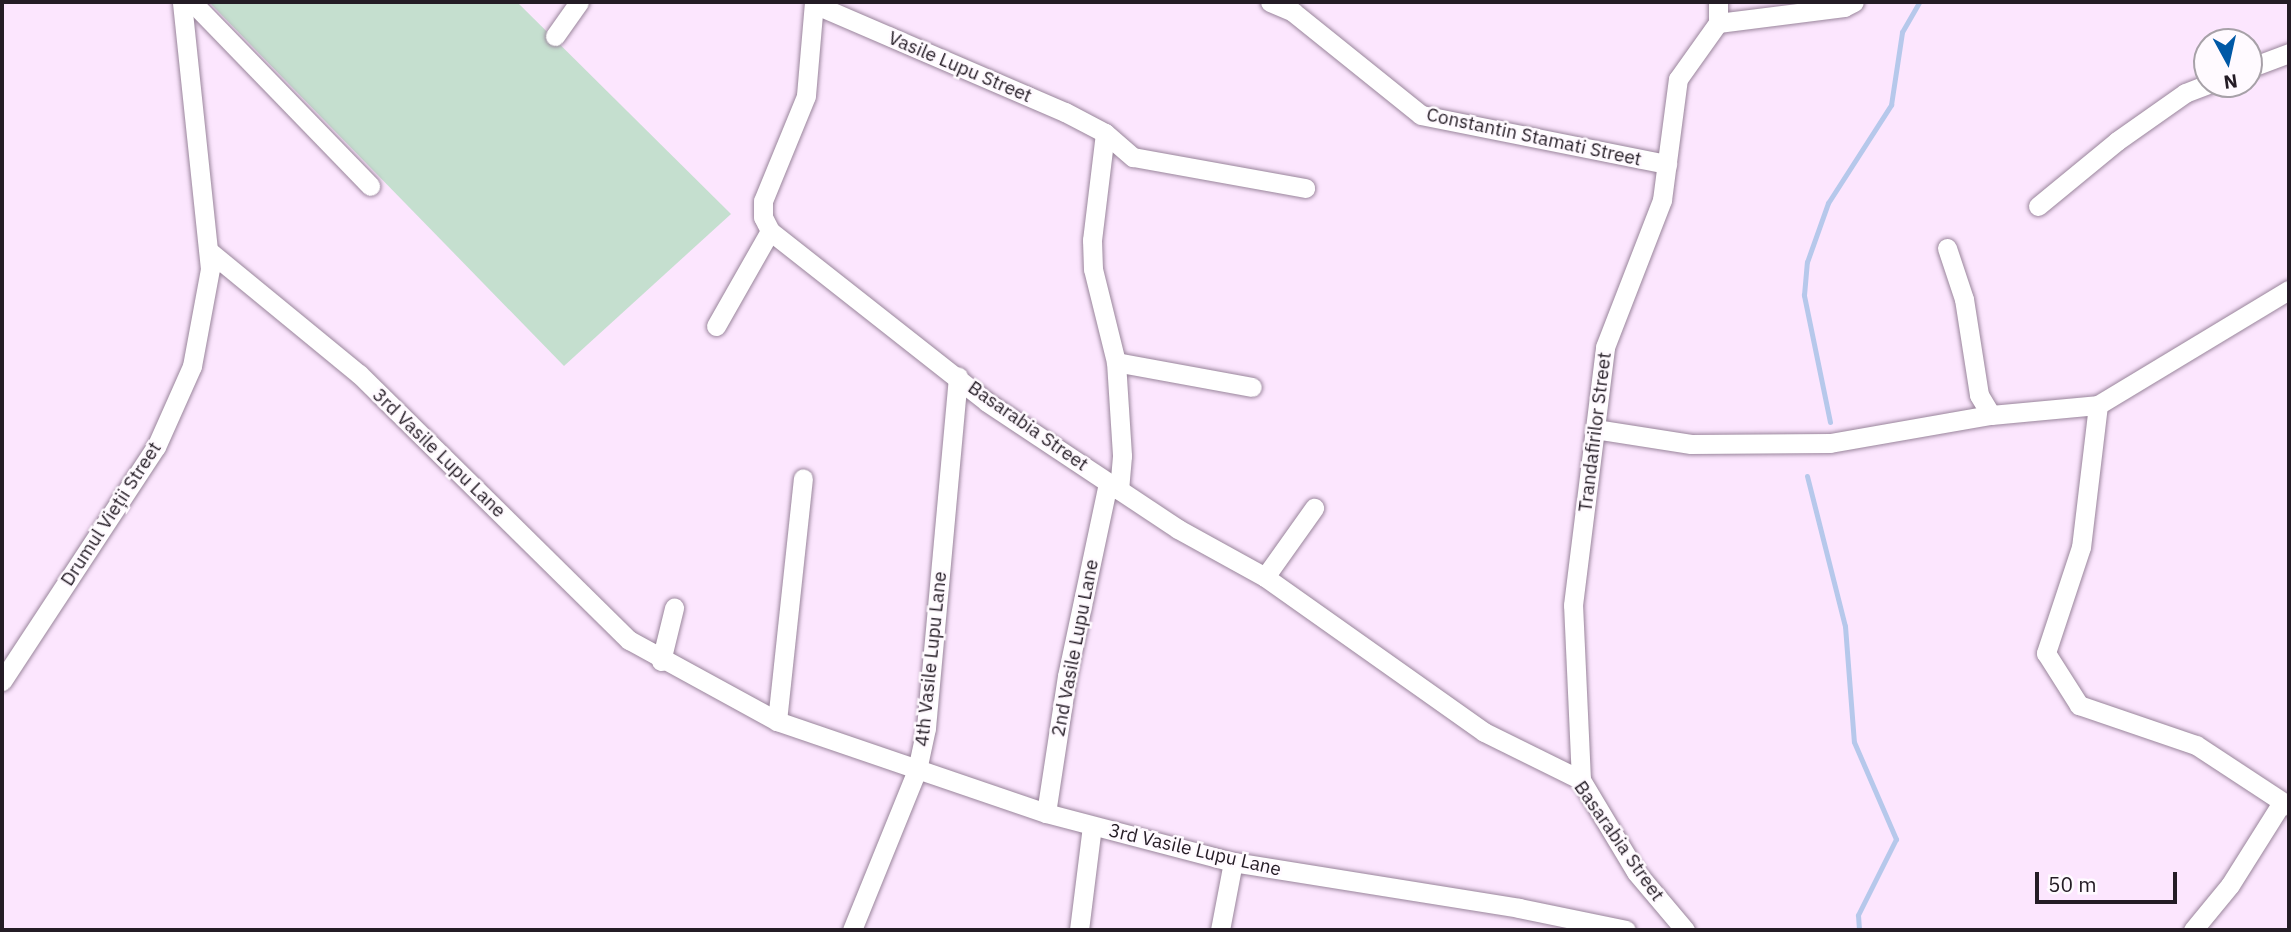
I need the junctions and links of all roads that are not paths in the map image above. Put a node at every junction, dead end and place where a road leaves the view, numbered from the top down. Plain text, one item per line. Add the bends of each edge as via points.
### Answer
1 (182, 2) edge
2 (192, 2) edge
3 (579, 2) edge
4 (1270, 2) edge
5 (1718, 2) edge
6 (1854, 2) edge
7 (814, 3) edge
8 (1718, 23) junction
9 (555, 36) dead end
10 (2289, 53) edge
11 (2263, 63) edge
12 (2193, 90) edge
13 (1105, 134) junction
14 (1667, 164) junction
15 (370, 187) dead end
16 (1305, 188) dead end
17 (2038, 206) dead end
18 (770, 231) junction
19 (1948, 248) dead end
20 (209, 251) junction
21 (2289, 290) edge
22 (716, 326) dead end
23 (1116, 362) junction
24 (958, 376) junction
25 (1252, 387) dead end
26 (2098, 405) junction
27 (1991, 415) junction
28 (1595, 429) junction
29 (803, 478) dead end
30 (1113, 486) junction
31 (1314, 508) dead end
32 (1265, 577) junction
33 (674, 608) dead end
34 (661, 661) junction
35 (2, 681) edge
36 (777, 721) junction
37 (917, 770) junction
38 (1581, 780) junction
39 (2285, 805) edge
40 (1046, 813) junction
41 (1092, 826) junction
42 (1233, 862) junction
43 (852, 930) edge
44 (1079, 930) edge
45 (1220, 930) edge
46 (1626, 930) edge
47 (1685, 930) edge
48 (2193, 930) edge

1 - 20 street, Drumul Vieții Street
2 - 15 street
3 - 9 street
4 - 14 street, Constantin Stamati Street via 1293,12 1421,115
5 - 8 street
6 - 8 street
7 - 13 street, Vasile Lupu Street
7 - 18 street via 806,96 762,201
8 - 14 street, Trandafirilor Street via 1678,79
10 - 11 street
12 - 17 street via 2117,141
13 - 16 street, Vasile Lupu Street via 1133,157
13 - 23 street via 1092,240 1093,270
14 - 28 street, Trandafirilor Street via 1661,200 1605,347
18 - 22 street
18 - 24 street, Basarabia Street
19 - 27 street via 1964,299 1979,395
20 - 34 street, 3rd Vasile Lupu Lane via 359,374 629,640
20 - 35 street, Drumul Vieții Street via 210,270 192,366 156,447
21 - 26 street
23 - 25 street
23 - 30 street via 1122,456
24 - 30 street, Basarabia Street via 987,402
24 - 37 street, 4th Vasile Lupu Lane via 926,728
26 - 27 street
26 - 39 street via 2081,547 2046,653 2079,705 2196,745
27 - 28 street via 1830,443 1691,444
28 - 38 street, Trandafirilor Street via 1573,606
29 - 36 street
30 - 32 street, Basarabia Street
30 - 40 street, 2nd Vasile Lupu Lane via 1067,676
31 - 32 street
32 - 38 street, Basarabia Street via 1484,732
33 - 34 street
34 - 36 street, 3rd Vasile Lupu Lane
36 - 37 street, 3rd Vasile Lupu Lane
37 - 40 street, 3rd Vasile Lupu Lane
37 - 43 street, 4th Vasile Lupu Lane
38 - 47 street, Basarabia Street via 1636,872
39 - 48 street via 2230,886
40 - 41 street, 3rd Vasile Lupu Lane
41 - 42 street, 3rd Vasile Lupu Lane
41 - 44 street
42 - 45 street
42 - 46 street, 3rd Vasile Lupu Lane

